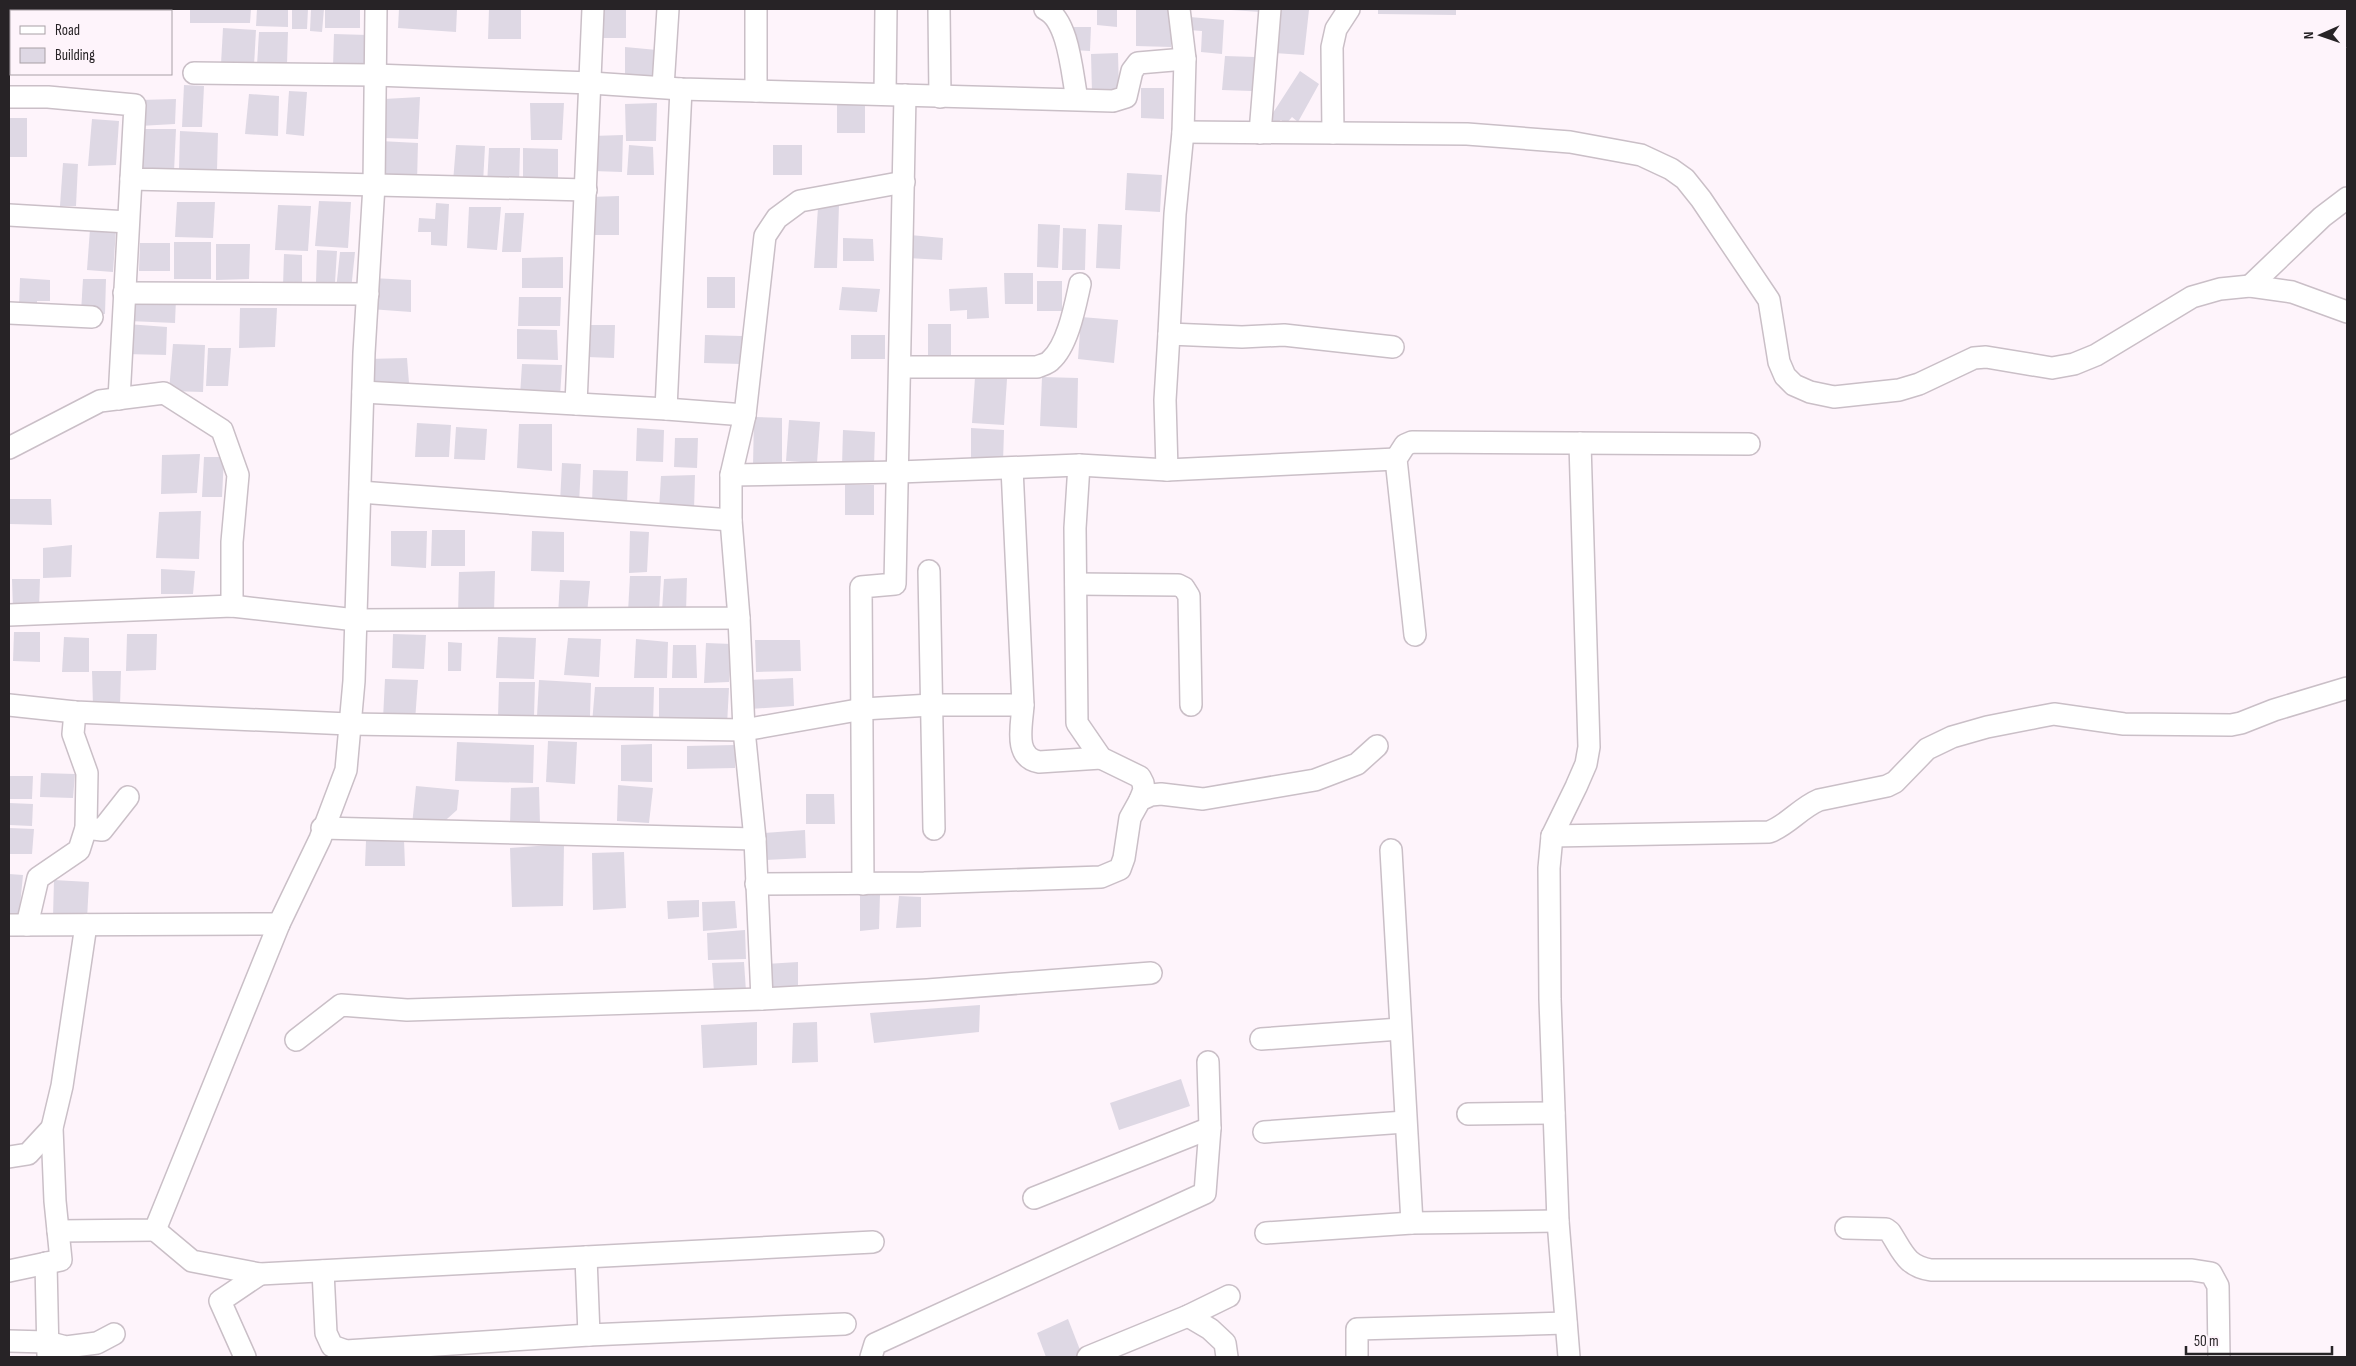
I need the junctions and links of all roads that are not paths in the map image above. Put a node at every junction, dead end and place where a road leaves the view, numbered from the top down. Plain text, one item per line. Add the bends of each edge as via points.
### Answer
1 (376, 9) edge
2 (593, 9) edge
3 (668, 9) edge
4 (756, 9) edge
5 (886, 9) edge
6 (939, 9) edge
7 (1045, 9) edge
8 (1179, 9) edge
9 (1270, 9) edge
10 (1349, 9) edge
11 (1185, 59) junction
12 (194, 74) dead end
13 (375, 76) junction
14 (591, 83) junction
15 (672, 88) junction
16 (756, 91) junction
17 (895, 94) junction
18 (9, 97) edge
19 (940, 97) junction
20 (1077, 99) junction
21 (1183, 132) junction
22 (1260, 132) junction
23 (1333, 133) junction
24 (131, 179) junction
25 (904, 182) junction
26 (374, 185) junction
27 (586, 190) junction
28 (2347, 198) edge
29 (9, 214) edge
30 (128, 222) junction
31 (1080, 284) dead end
32 (2250, 286) junction
33 (124, 293) junction
34 (368, 294) junction
35 (2347, 312) edge
36 (9, 313) edge
37 (92, 317) dead end
38 (1169, 334) junction
39 (1393, 347) dead end
40 (901, 368) junction
41 (362, 392) junction
42 (119, 399) junction
43 (576, 404) junction
44 (666, 408) junction
45 (746, 415) junction
46 (1580, 443) junction
47 (1749, 444) dead end
48 (9, 448) edge
49 (1396, 459) junction
50 (1079, 465) junction
51 (1012, 468) junction
52 (1167, 470) junction
53 (899, 472) junction
54 (731, 475) junction
55 (360, 492) junction
56 (731, 520) junction
57 (929, 571) dead end
58 (1076, 584) junction
59 (232, 606) junction
60 (9, 615) edge
61 (739, 618) junction
62 (356, 620) junction
63 (1415, 635) dead end
64 (2347, 688) edge
65 (1192, 704) dead end
66 (9, 705) edge
67 (931, 705) junction
68 (1023, 705) junction
69 (863, 709) junction
70 (75, 712) junction
71 (349, 724) junction
72 (744, 730) junction
73 (1376, 746) dead end
74 (1101, 758) junction
75 (128, 796) dead end
76 (1140, 800) junction
77 (86, 828) junction
78 (322, 828) junction
79 (934, 829) dead end
80 (1552, 836) junction
81 (755, 839) junction
82 (1391, 850) dead end
83 (756, 884) junction
84 (863, 884) junction
85 (86, 924) junction
86 (279, 924) junction
87 (18, 925) edge
88 (1151, 974) dead end
89 (762, 999) junction
90 (1400, 1029) junction
91 (296, 1040) dead end
92 (1261, 1040) dead end
93 (1208, 1062) dead end
94 (1554, 1113) junction
95 (1468, 1114) dead end
96 (1405, 1122) junction
97 (52, 1128) junction
98 (1210, 1128) junction
99 (1264, 1132) dead end
100 (9, 1157) edge
101 (1034, 1198) dead end
102 (1558, 1221) junction
103 (1412, 1223) junction
104 (1846, 1228) dead end
105 (155, 1230) junction
106 (58, 1231) junction
107 (1266, 1233) dead end
108 (873, 1242) dead end
109 (586, 1257) junction
110 (46, 1263) junction
111 (9, 1271) edge
112 (323, 1271) junction
113 (260, 1274) junction
114 (1229, 1296) dead end
115 (1188, 1316) junction
116 (1566, 1323) junction
117 (844, 1324) dead end
118 (114, 1334) dead end
119 (590, 1335) junction
120 (9, 1342) edge
121 (47, 1350) edge
122 (245, 1357) edge
123 (870, 1357) edge
124 (1088, 1357) edge
125 (1226, 1357) edge
126 (1357, 1357) edge
127 (1569, 1357) edge
128 (2219, 1357) edge

1 - 13 street
2 - 14 street
3 - 15 street
4 - 16 street
5 - 17 street
6 - 19 street
7 - 20 street via 1063,28
8 - 11 street
9 - 22 street
10 - 23 street via 1336,29 1332,47
11 - 20 street via 1138,63 1132,71 1126,97 1120,100
11 - 21 street
12 - 13 street
13 - 14 street
13 - 26 street
14 - 15 street
14 - 27 street
15 - 16 street
15 - 44 street
16 - 17 street
17 - 19 street
17 - 25 street
18 - 24 street via 135,105
19 - 20 street
21 - 22 street
21 - 38 street
22 - 23 street
23 - 32 street via 1466,134 1570,142 1642,155 1671,169 1685,179 1701,199 1769,300 1779,362 1785,376 1794,385 1810,392 1834,396 1899,390 1974,358 1986,356 2052,368 2074,364 2096,355 2192,297 2220,289
24 - 26 street
24 - 30 street
25 - 40 street
25 - 45 street via 800,201 777,218 765,236
26 - 27 street
26 - 34 street
27 - 43 street
28 - 32 street via 2322,217
29 - 30 street
30 - 33 street
31 - 40 street via 1072,320 1050,361 1037,367
32 - 35 street via 2292,292
33 - 34 street
33 - 42 street
34 - 41 street
36 - 37 street
38 - 39 street via 1284,335
38 - 52 street via 1165,400
40 - 53 street
41 - 43 street
41 - 55 street
42 - 48 street via 100,401
42 - 59 street via 164,393 222,430 238,475 232,542
43 - 44 street
44 - 45 street
45 - 54 street
46 - 47 street
46 - 49 street via 1412,442 1405,445
46 - 80 street via 1589,747 1579,780
49 - 52 street
49 - 63 street
50 - 51 street
50 - 52 street
50 - 58 street via 1074,528
51 - 53 street
51 - 68 street
53 - 54 street
53 - 69 street via 896,584 861,587
54 - 56 street
55 - 56 street
55 - 62 street
56 - 61 street
57 - 67 street
58 - 65 street via 1178,585 1184,588 1189,596
58 - 74 street via 1077,723
59 - 60 street
59 - 62 street
61 - 62 street
61 - 72 street
62 - 71 street
64 - 80 street via 2231,725 2124,724 2054,714 1987,727 1952,737 1927,749 1887,786 1819,800 1779,829 1769,832
66 - 70 street
67 - 68 street
67 - 69 street
67 - 79 street
68 - 74 street via 1020,742 1030,760
69 - 72 street
69 - 84 street
70 - 71 street
70 - 77 street via 73,734 87,773
71 - 72 street
71 - 78 street via 346,770
72 - 81 street
73 - 76 street via 1357,764 1315,780 1203,799 1161,794
74 - 76 street via 1140,776 1144,790
75 - 77 street via 102,830
76 - 84 street via 1130,818 1124,858 1120,869 1114,873
77 - 87 street via 79,850 38,878
78 - 81 street
78 - 86 street
80 - 94 street via 1549,894
81 - 83 street
82 - 90 street
83 - 84 street
83 - 89 street
85 - 86 street
85 - 87 street
85 - 97 street via 62,1086
86 - 105 street
88 - 89 street
89 - 91 street via 407,1010 341,1005
90 - 92 street
90 - 96 street
93 - 98 street
94 - 95 street
94 - 102 street
96 - 99 street
96 - 103 street
97 - 100 street via 28,1154
97 - 106 street
98 - 101 street
98 - 123 street via 1205,1193 875,1344
102 - 103 street
102 - 116 street
103 - 107 street
104 - 128 street via 1886,1229 1910,1263 1931,1270 2192,1270 2211,1273 2218,1286
105 - 106 street
105 - 113 street via 192,1261
106 - 110 street via 61,1260
108 - 109 street
109 - 112 street
109 - 119 street
110 - 111 street
110 - 121 street
112 - 113 street
112 - 119 street via 326,1333 332,1346 346,1351
113 - 122 street via 220,1301
114 - 115 street
115 - 124 street
115 - 125 street via 1225,1343
116 - 126 street via 1357,1329
116 - 127 street
117 - 119 street
118 - 121 street via 97,1343
120 - 121 street

